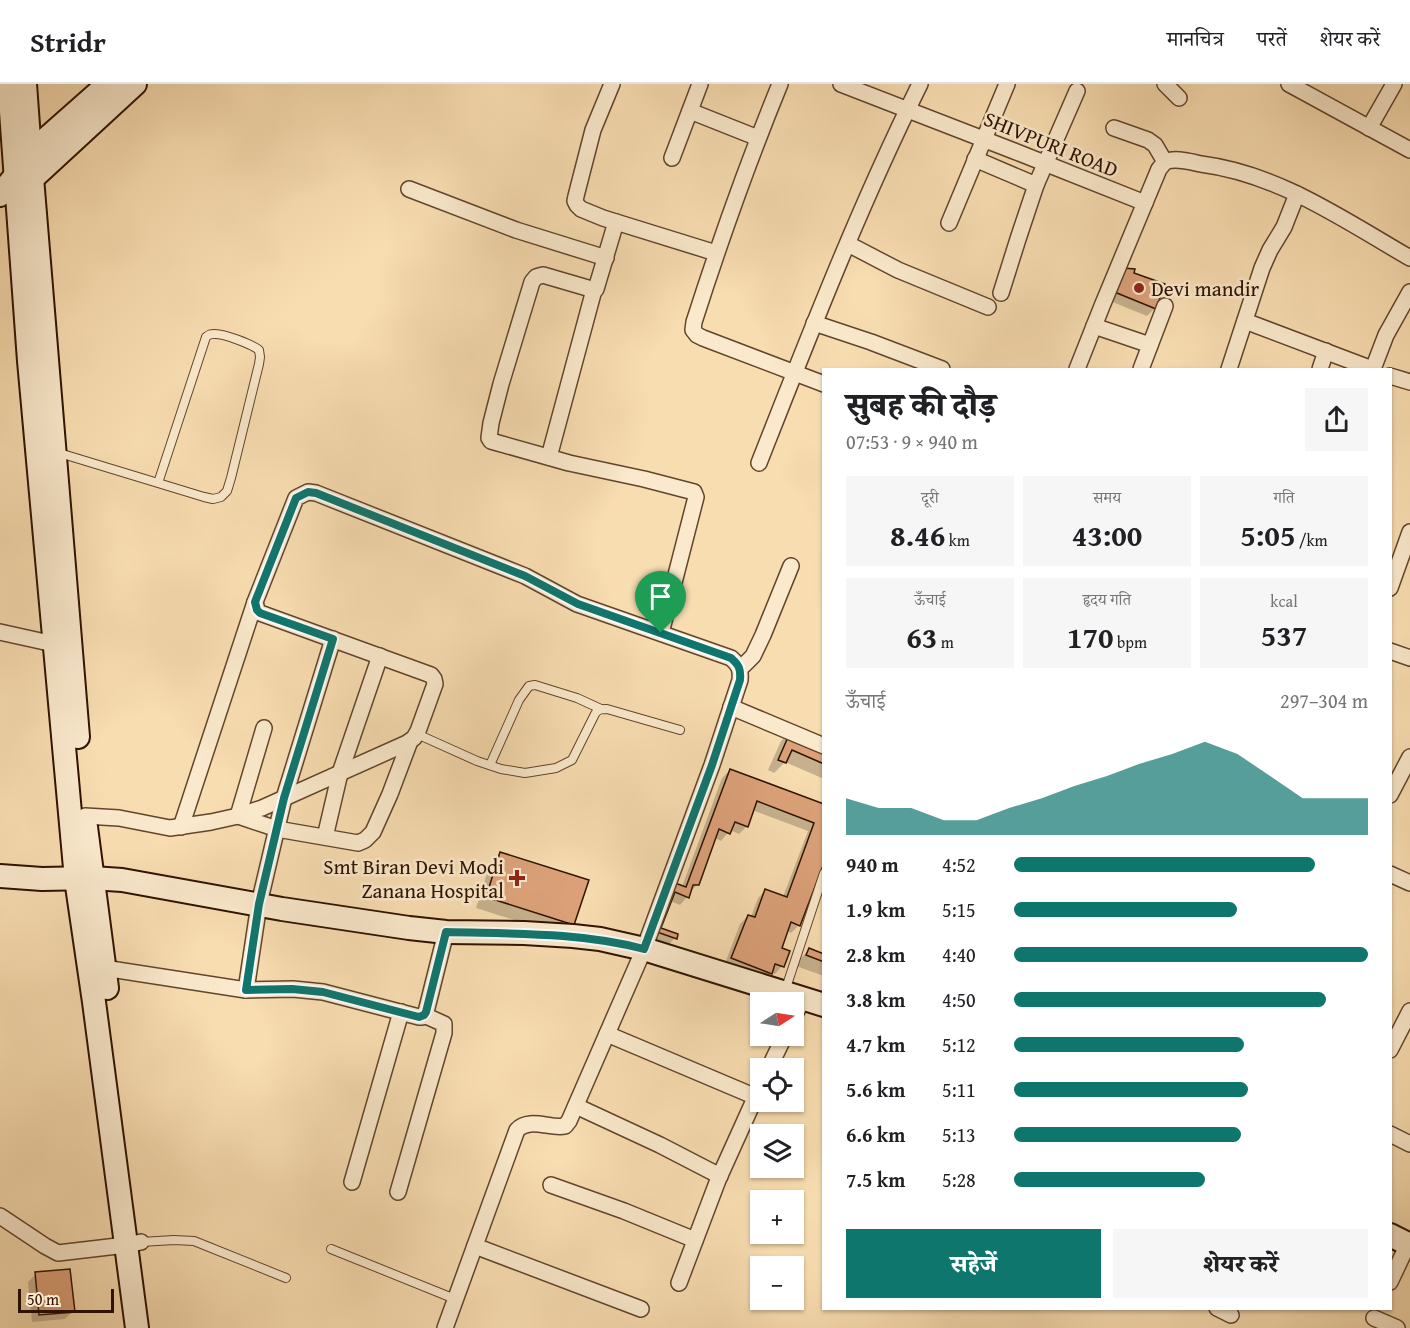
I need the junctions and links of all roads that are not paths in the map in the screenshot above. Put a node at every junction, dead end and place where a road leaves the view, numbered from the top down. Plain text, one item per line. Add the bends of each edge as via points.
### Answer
1 (9, 84) edge
2 (25, 84) edge
3 (108, 84) edge
4 (135, 84) edge
5 (612, 84) edge
6 (700, 84) edge
7 (780, 84) edge
8 (841, 84) edge
9 (920, 84) edge
10 (1007, 84) edge
11 (1165, 84) edge
12 (1289, 84) edge
13 (1394, 84) edge
14 (1077, 91) dead end
15 (1179, 99) dead end
16 (5, 107) edge
17 (907, 110) junction
18 (690, 111) junction
19 (1114, 128) dead end
20 (1369, 129) junction
21 (758, 138) junction
22 (983, 139) junction
23 (1410, 150) edge
24 (30, 153) junction
25 (672, 158) dead end
26 (975, 159) junction
27 (1166, 162) junction
28 (1045, 164) junction
29 (24, 177) junction
30 (1036, 185) junction
31 (409, 189) dead end
32 (1297, 194) junction
33 (0, 195) edge
34 (1145, 203) junction
35 (616, 222) junction
36 (949, 223) dead end
37 (848, 244) junction
38 (716, 253) junction
39 (606, 258) junction
40 (1410, 258) edge
41 (594, 290) junction
42 (1410, 292) edge
43 (1002, 293) dead end
44 (1166, 306) dead end
45 (988, 307) dead end
46 (1245, 321) junction
47 (814, 323) junction
48 (1094, 326) junction
49 (1150, 345) junction
50 (1326, 351) junction
51 (904, 362) edge
52 (937, 368) edge
53 (1077, 368) edge
54 (1141, 368) edge
55 (1229, 368) edge
56 (1320, 368) edge
57 (1370, 368) edge
58 (1373, 368) edge
59 (795, 373) junction
60 (1392, 377) edge
61 (1410, 382) edge
62 (822, 383) edge
63 (55, 451) junction
64 (549, 457) junction
65 (759, 463) dead end
66 (158, 483) junction
67 (1410, 532) edge
68 (1401, 554) edge
69 (791, 566) dead end
70 (1392, 582) edge
71 (255, 602) junction
72 (0, 632) edge
73 (661, 633) junction
74 (333, 639) junction
75 (62, 644) junction
76 (1392, 652) edge
77 (380, 656) junction
78 (1410, 658) edge
79 (740, 667) junction
80 (731, 707) junction
81 (602, 709) junction
82 (264, 728) dead end
83 (680, 730) dead end
84 (413, 737) junction
85 (822, 745) edge
86 (1410, 757) edge
87 (490, 765) junction
88 (340, 773) junction
89 (1392, 791) edge
90 (284, 798) junction
91 (85, 816) junction
92 (238, 816) junction
93 (181, 827) junction
94 (277, 829) junction
95 (325, 837) junction
96 (1392, 875) edge
97 (0, 876) edge
98 (84, 878) junction
99 (822, 884) edge
100 (1410, 884) edge
101 (259, 904) junction
102 (446, 932) junction
103 (644, 949) junction
104 (104, 968) junction
105 (246, 990) junction
106 (769, 992) edge
107 (803, 992) edge
108 (1410, 1011) edge
109 (400, 1012) junction
110 (424, 1015) junction
111 (607, 1034) junction
112 (1392, 1046) edge
113 (750, 1089) edge
114 (115, 1104) junction
115 (576, 1106) junction
116 (750, 1110) edge
117 (1392, 1135) edge
118 (1410, 1144) edge
119 (720, 1176) junction
120 (352, 1182) dead end
121 (551, 1185) dead end
122 (398, 1192) dead end
123 (0, 1216) edge
124 (695, 1240) junction
125 (1403, 1242) edge
126 (134, 1244) junction
127 (475, 1246) junction
128 (331, 1249) dead end
129 (1392, 1276) edge
130 (286, 1278) dead end
131 (679, 1283) dead end
132 (456, 1299) junction
133 (641, 1309) dead end
134 (1374, 1318) edge
135 (137, 1328) edge
136 (152, 1328) edge
137 (445, 1328) edge
138 (1397, 1328) edge

1 - 16 main road
2 - 24 main road
3 - 24 main road
4 - 29 main road
5 - 35 street via 593,130 575,201 581,209
6 - 18 street
7 - 21 street
8 - 17 street, SHIVPURI ROAD
9 - 17 street
10 - 22 street
11 - 15 street
12 - 20 street
13 - 20 street
14 - 28 street
16 - 29 main road
17 - 22 street, SHIVPURI ROAD
17 - 37 street
18 - 21 street
18 - 25 street
19 - 27 street via 1155,145
20 - 23 street
21 - 38 street
22 - 26 street
22 - 28 street, SHIVPURI ROAD
24 - 29 main road
26 - 30 street
26 - 36 street
27 - 32 street via 1176,160 1242,172
27 - 34 street via 1159,169
28 - 30 street
28 - 34 street, SHIVPURI ROAD
29 - 33 main road
29 - 63 main road
29 - 75 main road via 29,361
30 - 43 street
31 - 39 street via 516,230
32 - 40 street
32 - 46 street via 1262,267
34 - 48 street
35 - 38 street
35 - 39 street
37 - 45 street via 898,270
37 - 47 street
38 - 59 street via 693,330 703,338
39 - 41 street
41 - 64 street
41 - 64 street via 543,275 536,277 504,374 490,441
42 - 58 street
44 - 49 street
46 - 50 street
46 - 55 street
47 - 51 street
47 - 59 street
48 - 49 street
48 - 53 street
49 - 54 street
50 - 56 street
50 - 57 street
51 - 52 street
59 - 62 street
59 - 65 street
60 - 61 street
63 - 66 lane
63 - 75 main road
64 - 73 street via 696,495
66 - 66 lane via 213,499 227,491 259,350 219,334 206,337
67 - 68 street
68 - 70 street
69 - 79 street via 753,656
71 - 73 street via 296,498 308,492 525,576 578,604
71 - 74 street via 260,613
71 - 93 street
72 - 75 street
73 - 79 street via 731,658
74 - 77 street
74 - 90 street
75 - 91 main road
75 - 98 main road
76 - 78 street
77 - 84 street via 434,679
77 - 88 street
79 - 80 street
80 - 85 street
80 - 103 street
81 - 83 lane
81 - 87 lane via 595,714 568,763 525,773
81 - 87 lane via 529,686
82 - 92 street
84 - 87 lane
84 - 88 street
84 - 95 street via 369,837 358,843
86 - 89 street
88 - 90 street
88 - 95 street
90 - 92 street
90 - 94 street
91 - 93 street
91 - 98 main road
92 - 93 street
92 - 94 street
94 - 95 street
94 - 101 street
96 - 100 street
97 - 98 main road
98 - 101 main road via 134,881
98 - 104 main road
98 - 114 main road
99 - 107 lane
101 - 102 main road
101 - 105 street
102 - 103 main road via 573,936
102 - 110 street
103 - 106 main road
103 - 111 street
104 - 105 street
104 - 114 main road
105 - 109 street via 323,992
108 - 112 street
109 - 110 street
109 - 120 street
110 - 122 street via 444,1024 444,1033
111 - 113 street
111 - 115 street
114 - 126 main road
115 - 119 street
115 - 127 street via 565,1126 530,1124 517,1130
116 - 119 street
117 - 118 street
119 - 124 street
121 - 124 street
123 - 126 street via 58,1253
124 - 131 street
125 - 129 street
126 - 130 lane via 194,1241
126 - 135 main road
126 - 136 main road
127 - 132 street
127 - 133 street
128 - 132 lane
132 - 137 street
134 - 138 street

